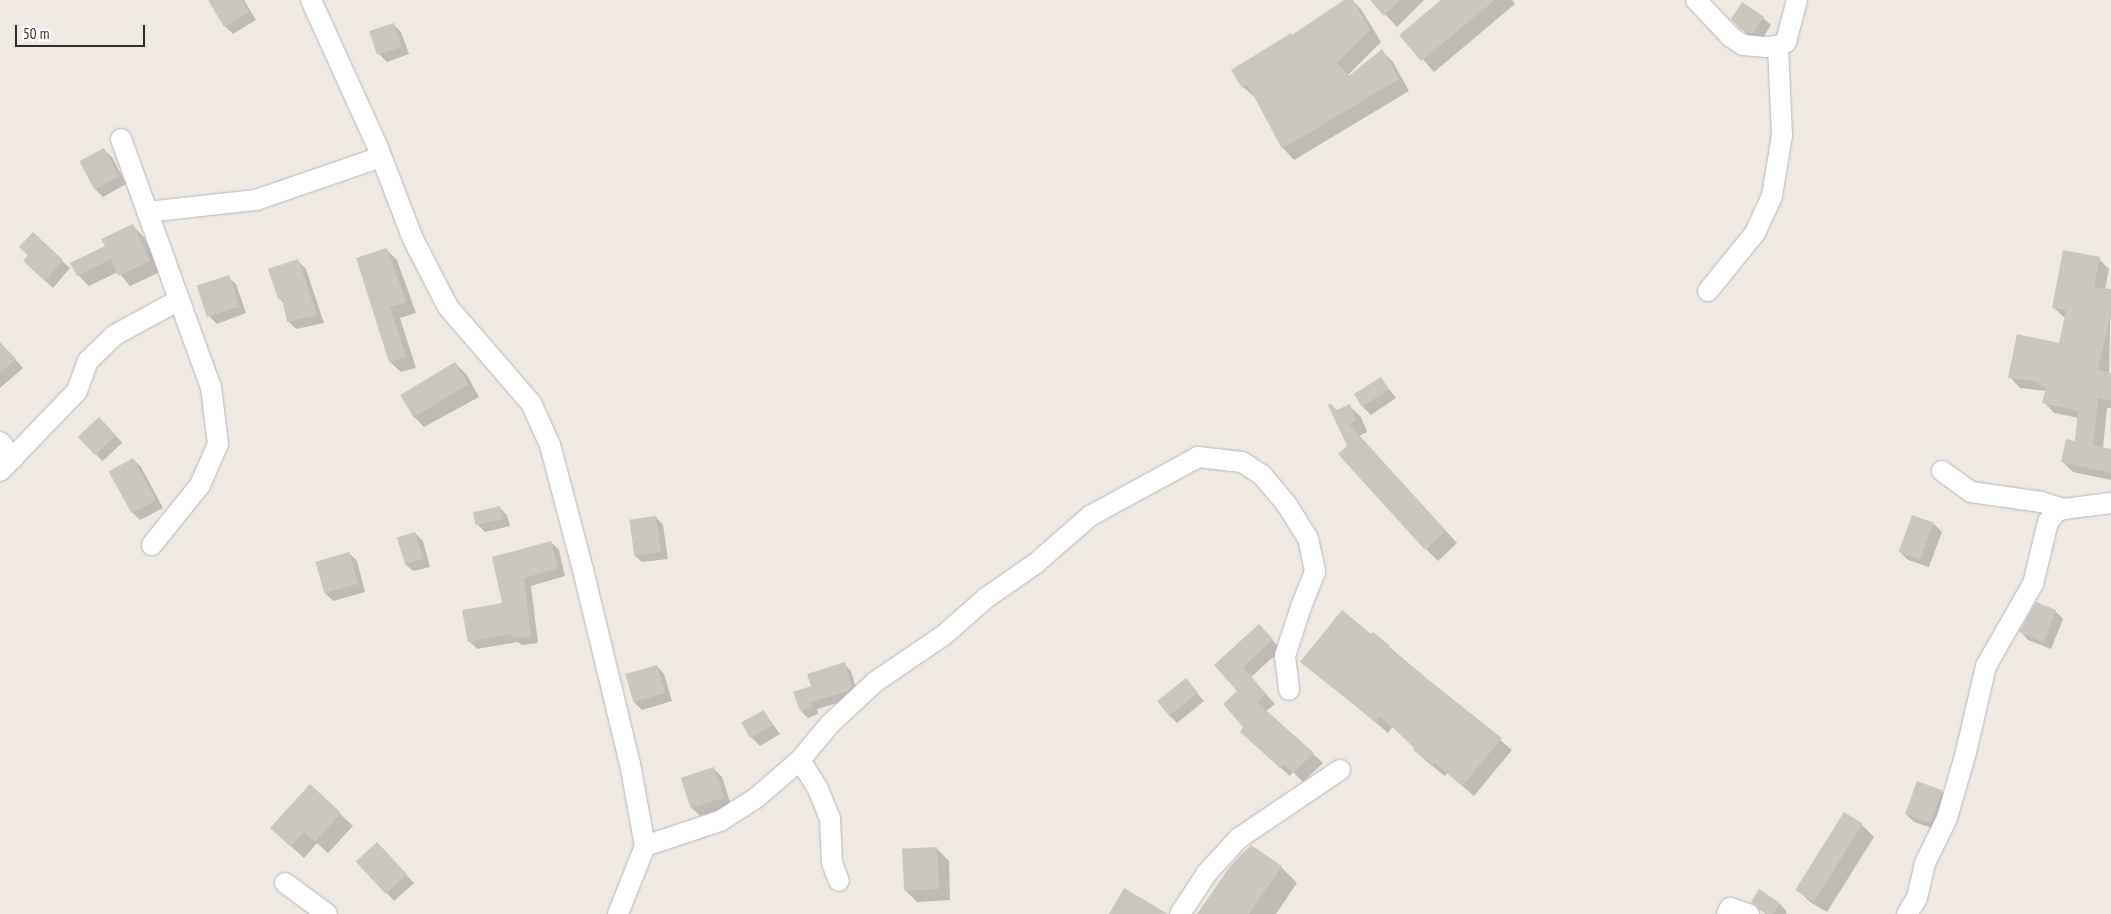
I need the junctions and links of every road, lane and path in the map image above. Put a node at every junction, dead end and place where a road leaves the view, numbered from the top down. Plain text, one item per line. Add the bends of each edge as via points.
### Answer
1 (311, 0) edge
2 (1696, 0) edge
3 (1797, 0) edge
4 (1778, 46) junction
5 (121, 139) dead end
6 (382, 157) junction
7 (147, 212) junction
8 (1708, 291) dead end
9 (179, 300) junction
10 (0, 442) edge
11 (6, 464) edge
12 (1942, 470) dead end
13 (2111, 503) edge
14 (2064, 509) junction
15 (152, 545) dead end
16 (1289, 690) dead end
17 (800, 760) junction
18 (1340, 770) dead end
19 (645, 846) junction
20 (839, 881) dead end
21 (285, 883) dead end
22 (327, 914) edge
23 (618, 914) edge
24 (1180, 914) edge
25 (1727, 914) edge
26 (1750, 914) edge
27 (1907, 914) edge

1 - 6 street
2 - 4 street via 1731,37 1743,45
3 - 4 street via 1786,42
4 - 8 street via 1782,135 1772,196 1756,233
5 - 7 street
6 - 7 street via 256,200
6 - 19 street via 413,239 448,306 531,403 550,445 630,764
7 - 9 street
9 - 11 street via 115,335 88,361 77,391
9 - 15 street via 212,387 218,444 200,485
10 - 11 street
12 - 14 street via 1971,492 2041,502
13 - 14 street
14 - 27 street via 2056,512 2048,522 2033,584 1986,666 1947,818 1926,863 1917,898
16 - 17 street via 1285,656 1316,572 1308,538 1262,475 1242,462 1198,457 1090,516 944,635 875,682 830,724
17 - 19 street via 756,798 720,821
17 - 20 street via 818,788 830,818 832,863
18 - 24 street via 1239,838 1207,873
19 - 23 street
21 - 22 street
25 - 26 street via 1730,908

